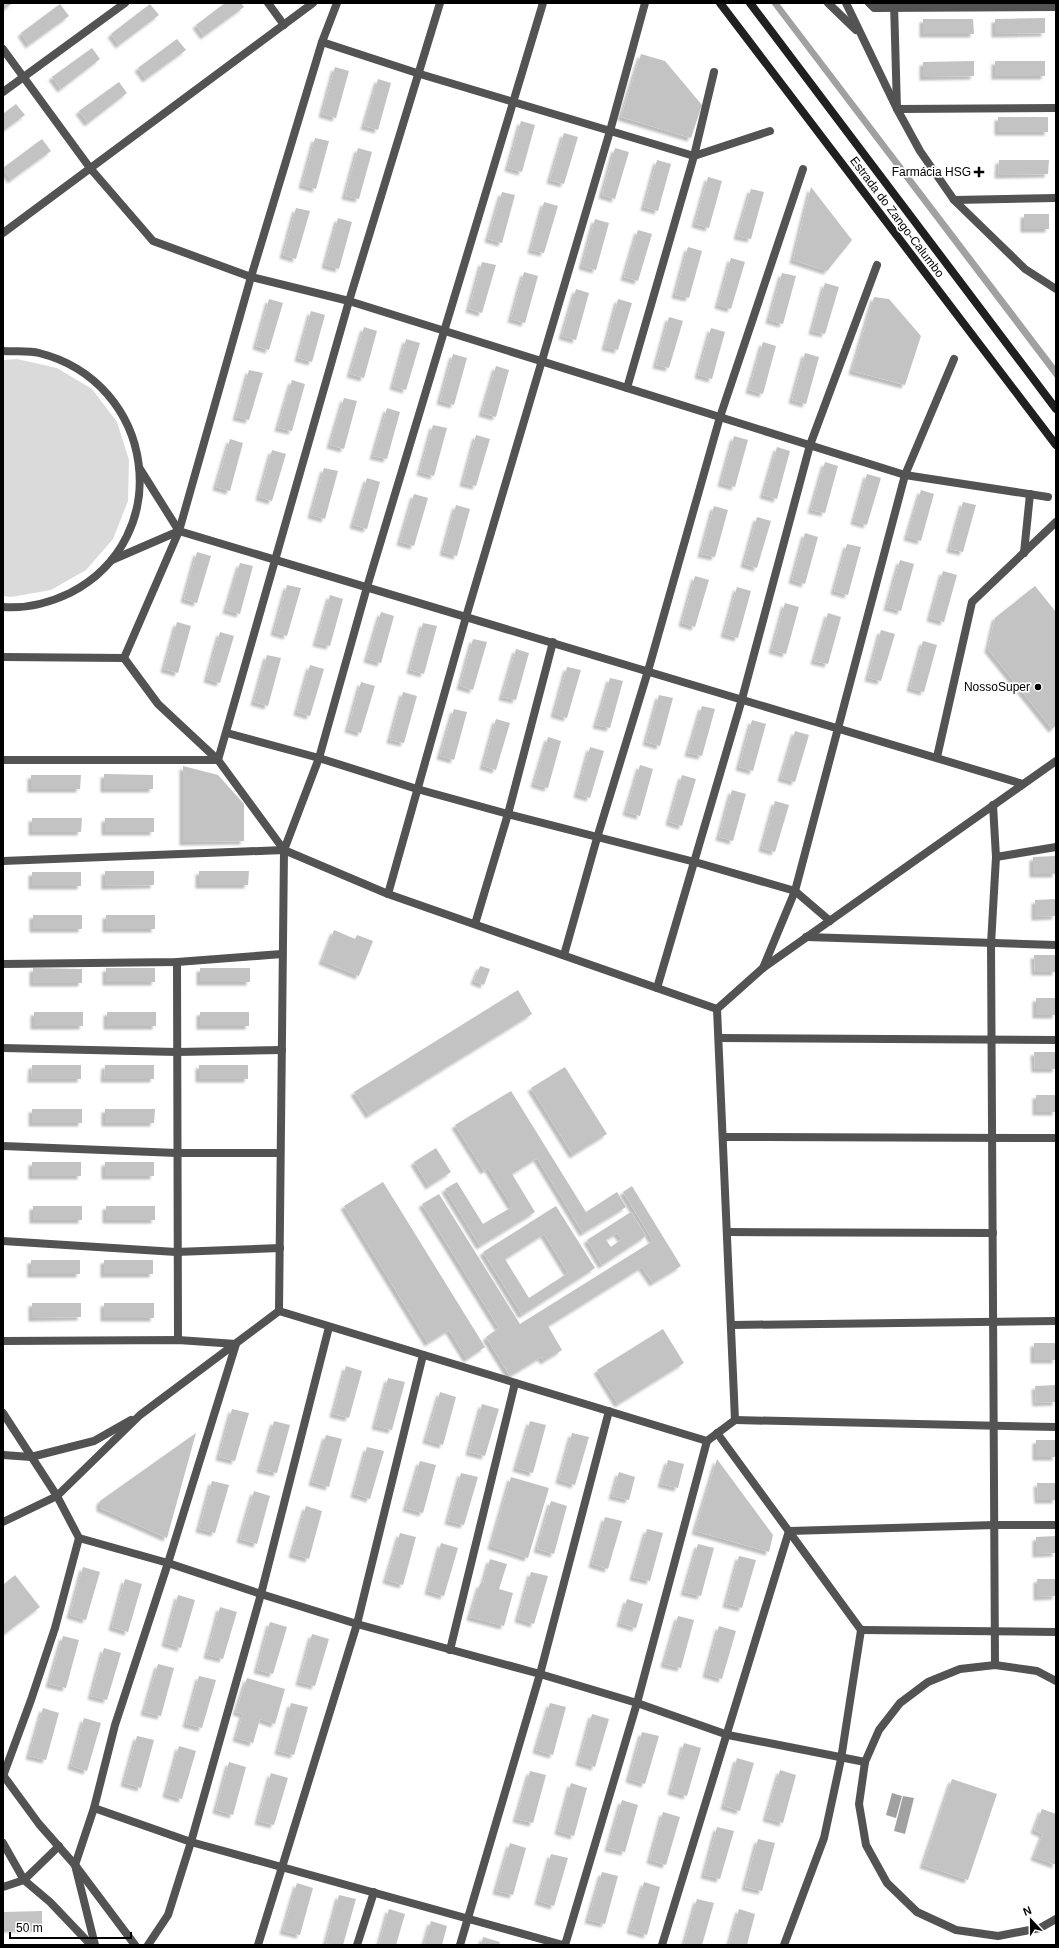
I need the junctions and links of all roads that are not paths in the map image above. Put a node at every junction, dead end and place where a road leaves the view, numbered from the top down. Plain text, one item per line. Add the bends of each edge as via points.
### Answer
1 (125, 3) edge
2 (268, 3) edge
3 (313, 3) edge
4 (337, 3) edge
5 (440, 3) edge
6 (543, 3) edge
7 (645, 3) edge
8 (720, 3) edge
9 (750, 3) edge
10 (828, 3) edge
11 (846, 3) edge
12 (869, 3) edge
13 (894, 6) edge
14 (1056, 7) edge
15 (284, 25) junction
16 (859, 33) junction
17 (322, 42) junction
18 (3, 49) edge
19 (714, 72) dead end
20 (420, 74) junction
21 (23, 78) junction
22 (3, 92) edge
23 (513, 102) junction
24 (1056, 108) edge
25 (897, 109) junction
26 (610, 131) junction
27 (770, 131) dead end
28 (694, 156) junction
29 (90, 168) junction
30 (803, 168) dead end
31 (1056, 198) edge
32 (954, 200) junction
33 (3, 233) edge
34 (877, 265) dead end
35 (251, 277) junction
36 (1056, 289) edge
37 (349, 301) junction
38 (444, 331) junction
39 (3, 351) edge
40 (954, 359) dead end
41 (541, 361) junction
42 (627, 388) junction
43 (1056, 409) edge
44 (720, 417) junction
45 (810, 445) junction
46 (1056, 446) edge
47 (140, 469) junction
48 (905, 475) junction
49 (1030, 494) junction
50 (1048, 497) dead end
51 (1056, 522) edge
52 (179, 531) junction
53 (1024, 553) junction
54 (274, 559) junction
55 (112, 560) junction
56 (367, 587) junction
57 (3, 607) edge
58 (466, 616) junction
59 (553, 642) junction
60 (3, 657) edge
61 (124, 658) junction
62 (648, 671) junction
63 (742, 699) junction
64 (837, 728) junction
65 (226, 733) junction
66 (938, 757) junction
67 (319, 758) junction
68 (3, 760) edge
69 (218, 760) junction
70 (1056, 761) edge
71 (1023, 784) junction
72 (417, 789) junction
73 (993, 806) junction
74 (508, 814) junction
75 (597, 838) junction
76 (1056, 847) edge
77 (284, 850) junction
78 (996, 857) junction
79 (3, 861) edge
80 (694, 862) junction
81 (795, 891) junction
82 (388, 894) junction
83 (830, 921) junction
84 (475, 924) junction
85 (806, 938) junction
86 (991, 944) junction
87 (1056, 945) edge
88 (282, 954) junction
89 (564, 956) junction
90 (177, 962) junction
91 (3, 964) edge
92 (763, 968) junction
93 (657, 988) junction
94 (717, 1009) junction
95 (718, 1038) junction
96 (991, 1038) junction
97 (1056, 1040) edge
98 (3, 1048) edge
99 (282, 1050) junction
100 (177, 1052) junction
101 (723, 1136) junction
102 (992, 1137) junction
103 (1056, 1138) edge
104 (3, 1146) edge
105 (177, 1153) junction
106 (280, 1153) junction
107 (727, 1232) junction
108 (993, 1233) junction
109 (3, 1241) edge
110 (280, 1248) junction
111 (176, 1252) junction
112 (279, 1311) junction
113 (1056, 1321) edge
114 (994, 1322) junction
115 (732, 1325) junction
116 (329, 1327) junction
117 (178, 1340) junction
118 (3, 1341) edge
119 (236, 1344) junction
120 (423, 1355) junction
121 (515, 1383) junction
122 (609, 1412) junction
123 (3, 1413) edge
124 (140, 1415) junction
125 (735, 1420) junction
126 (993, 1427) junction
127 (1056, 1427) edge
128 (717, 1433) junction
129 (706, 1441) junction
130 (3, 1454) edge
131 (31, 1457) junction
132 (57, 1496) junction
133 (3, 1522) edge
134 (995, 1525) junction
135 (1056, 1525) edge
136 (789, 1531) junction
137 (79, 1538) junction
138 (168, 1563) junction
139 (261, 1594) junction
140 (357, 1624) junction
141 (861, 1630) junction
142 (996, 1631) junction
143 (1056, 1632) edge
144 (450, 1650) junction
145 (995, 1665) junction
146 (540, 1674) junction
147 (1056, 1680) edge
148 (636, 1702) junction
149 (728, 1735) junction
150 (841, 1759) junction
151 (865, 1762) junction
152 (3, 1775) edge
153 (94, 1808) junction
154 (191, 1842) junction
155 (3, 1843) edge
156 (59, 1846) junction
157 (75, 1865) junction
158 (283, 1866) junction
159 (24, 1880) junction
160 (3, 1887) edge
161 (374, 1892) junction
162 (467, 1919) junction
163 (1056, 1919) edge
164 (91, 1945) edge
165 (95, 1945) edge
166 (135, 1945) edge
167 (148, 1945) edge
168 (258, 1945) edge
169 (357, 1945) edge
170 (460, 1945) edge
171 (564, 1945) edge
172 (662, 1945) edge
173 (784, 1945) edge

1 - 21 street
2 - 15 street
3 - 15 street
4 - 17 street
5 - 20 street
6 - 23 street
7 - 26 street
8 - 46 main road, Estrada do Zango-Calumbo
9 - 43 main road, Estrada do Zango-Calumbo
10 - 16 street
11 - 16 street
12 - 13 street via 874,8
13 - 14 street
13 - 25 street
15 - 29 street
16 - 25 street
17 - 20 street
17 - 35 street
18 - 21 street
19 - 28 street
20 - 23 street
20 - 37 street
21 - 22 street
21 - 29 street
23 - 26 street
23 - 38 street
24 - 25 street
25 - 32 street via 920,151
26 - 28 street
26 - 41 street
27 - 28 street
28 - 42 street
29 - 33 street
29 - 35 street via 153,241
30 - 44 street
31 - 32 street
32 - 36 street via 1025,269
34 - 45 street
35 - 37 street
35 - 52 street
37 - 38 street
37 - 54 street
38 - 41 street
38 - 56 street
39 - 47 street via 39,353 77,368 109,394 131,429
40 - 48 street
41 - 42 street
41 - 58 street
42 - 44 street
44 - 45 street
44 - 62 street
45 - 48 street
45 - 63 street
47 - 52 street
47 - 55 street via 138,501 129,532
48 - 49 street
48 - 64 street
49 - 50 street
49 - 53 street
51 - 53 street
52 - 54 street
52 - 55 street
52 - 61 street
53 - 66 street via 972,602
54 - 56 street
54 - 65 street
55 - 57 street via 86,584 54,601 18,608
56 - 58 street
56 - 67 street
58 - 59 street
58 - 72 street
59 - 62 street
59 - 74 street
60 - 61 street
61 - 69 street via 158,704
62 - 63 street
62 - 75 street
63 - 64 street
63 - 80 street
64 - 66 street
64 - 81 street
65 - 67 street
65 - 69 street
66 - 71 street
67 - 72 street
67 - 77 street
68 - 69 street
69 - 77 street
70 - 71 street
71 - 73 street
72 - 74 street
72 - 82 street
73 - 78 street
73 - 83 street
74 - 75 street
74 - 84 street
75 - 80 street
75 - 89 street
76 - 78 street
77 - 79 street
77 - 82 street
77 - 88 street
78 - 86 street
80 - 81 street
80 - 93 street
81 - 83 street
81 - 92 street
82 - 84 street
83 - 85 street
84 - 89 street
85 - 86 street
85 - 92 street
86 - 87 street
86 - 96 street
88 - 90 street
88 - 99 street
89 - 93 street
90 - 91 street
90 - 100 street
92 - 94 street
93 - 94 street
94 - 95 street
95 - 96 street
95 - 101 street
96 - 97 street
96 - 102 street
98 - 100 street
99 - 100 street
99 - 106 street
100 - 105 street
101 - 102 street
101 - 107 street
102 - 103 street
102 - 108 street
104 - 105 street
105 - 106 street
105 - 111 street
106 - 110 street
107 - 108 street
107 - 115 street
108 - 114 street
109 - 111 street
110 - 111 street
110 - 112 street
111 - 117 street
112 - 116 street
112 - 119 street
113 - 114 street
114 - 115 street
114 - 126 street
115 - 125 street
116 - 120 street
116 - 139 street
117 - 118 street
117 - 119 street
119 - 124 street
119 - 138 street
120 - 121 street
120 - 140 street
121 - 122 street
121 - 144 street
122 - 129 street
122 - 146 street
123 - 131 street
124 - 131 street via 94,1441
124 - 132 street
125 - 126 street
125 - 128 street
126 - 127 street
126 - 134 street
128 - 129 street
128 - 136 street
129 - 148 street
130 - 131 street
131 - 132 street
132 - 133 street
132 - 137 street
134 - 135 street
134 - 136 street
134 - 142 street
136 - 141 street
136 - 149 street
137 - 138 street
137 - 152 street via 55,1628
138 - 139 street
138 - 153 street via 115,1725
139 - 140 street
139 - 154 street
140 - 144 street
140 - 158 street
141 - 142 street
141 - 150 street
142 - 143 street
142 - 145 street
144 - 146 street
145 - 147 street via 1037,1671
145 - 151 street via 960,1669 928,1682 900,1703 879,1730
146 - 148 street
146 - 162 street
148 - 149 street
148 - 171 street
149 - 150 street
149 - 172 street
150 - 151 street
150 - 173 street via 824,1838
151 - 163 street via 859,1804 866,1845 887,1883 917,1912 956,1930 998,1936 1040,1928
152 - 156 street via 39,1824
153 - 154 street
153 - 157 street
154 - 158 street
154 - 167 street via 168,1914
155 - 159 street
156 - 157 street
156 - 159 street
157 - 165 street
157 - 166 street
158 - 161 street
158 - 168 street
159 - 160 street
159 - 164 street via 50,1902
161 - 162 street
161 - 169 street
162 - 170 street
162 - 171 street

